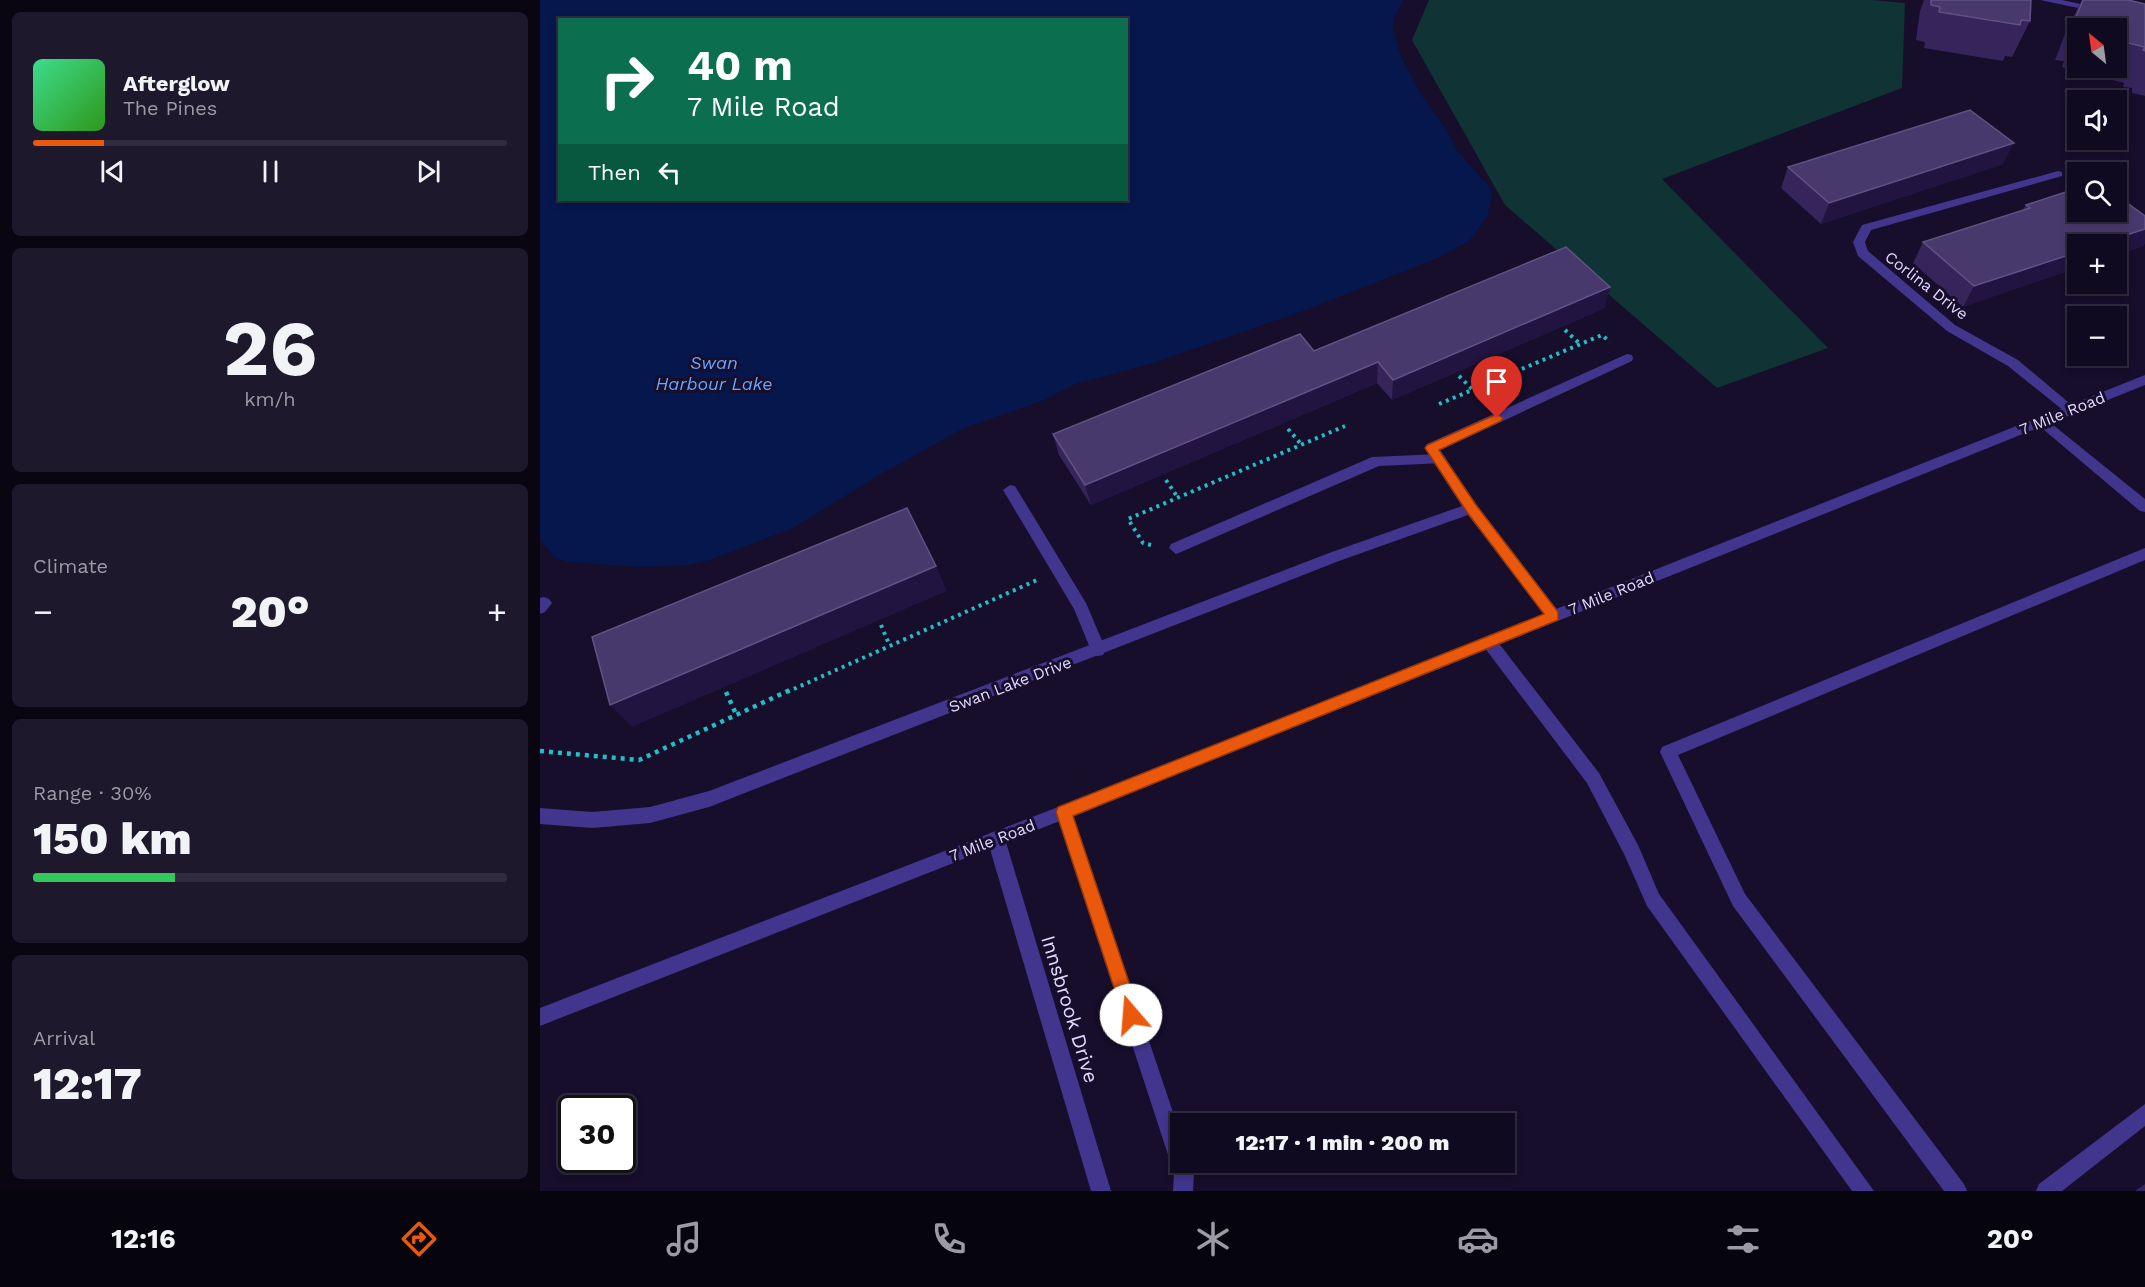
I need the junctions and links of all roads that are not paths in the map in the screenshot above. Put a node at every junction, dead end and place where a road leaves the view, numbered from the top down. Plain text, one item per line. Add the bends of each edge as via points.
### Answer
1 (2045, 0) edge
2 (2112, 12) edge
3 (2058, 174) dead end
4 (1627, 358) road end
5 (2145, 380) edge
6 (2069, 410) junction
7 (2042, 421) junction
8 (1439, 459) junction
9 (1010, 490) dead end
10 (2145, 507) edge
11 (1471, 508) junction
12 (1176, 548) road end
13 (2145, 554) edge
14 (1554, 616) junction
15 (1489, 642) junction
16 (1098, 650) junction
17 (1064, 812) junction
18 (540, 816) edge
19 (996, 839) junction
20 (540, 1017) edge
21 (2145, 1114) edge
22 (1101, 1191) edge
23 (1183, 1191) edge
24 (1863, 1191) edge
25 (1957, 1191) edge
26 (2046, 1191) edge

1 - 2 street
3 - 6 street, Corlina Drive via 1866,228 1859,242 1862,254 1951,328 2013,363
4 - 8 street via 1432,448
5 - 6 street, 7 Mile Road
6 - 7 street, 7 Mile Road
7 - 10 street
7 - 14 street, 7 Mile Road
8 - 11 street
8 - 12 street via 1377,461
9 - 16 street via 1081,607
11 - 14 street
11 - 16 street, Swan Lake Drive
13 - 25 street via 1668,752 1739,900
14 - 15 street, 7 Mile Road
15 - 17 street, 7 Mile Road
15 - 24 street via 1593,778 1653,900
16 - 18 street, Swan Lake Drive via 709,799 627,817 592,820
17 - 19 street, 7 Mile Road
17 - 23 street via 1184,1173
19 - 20 street, 7 Mile Road
19 - 22 street, Innsbrook Drive
21 - 26 street

